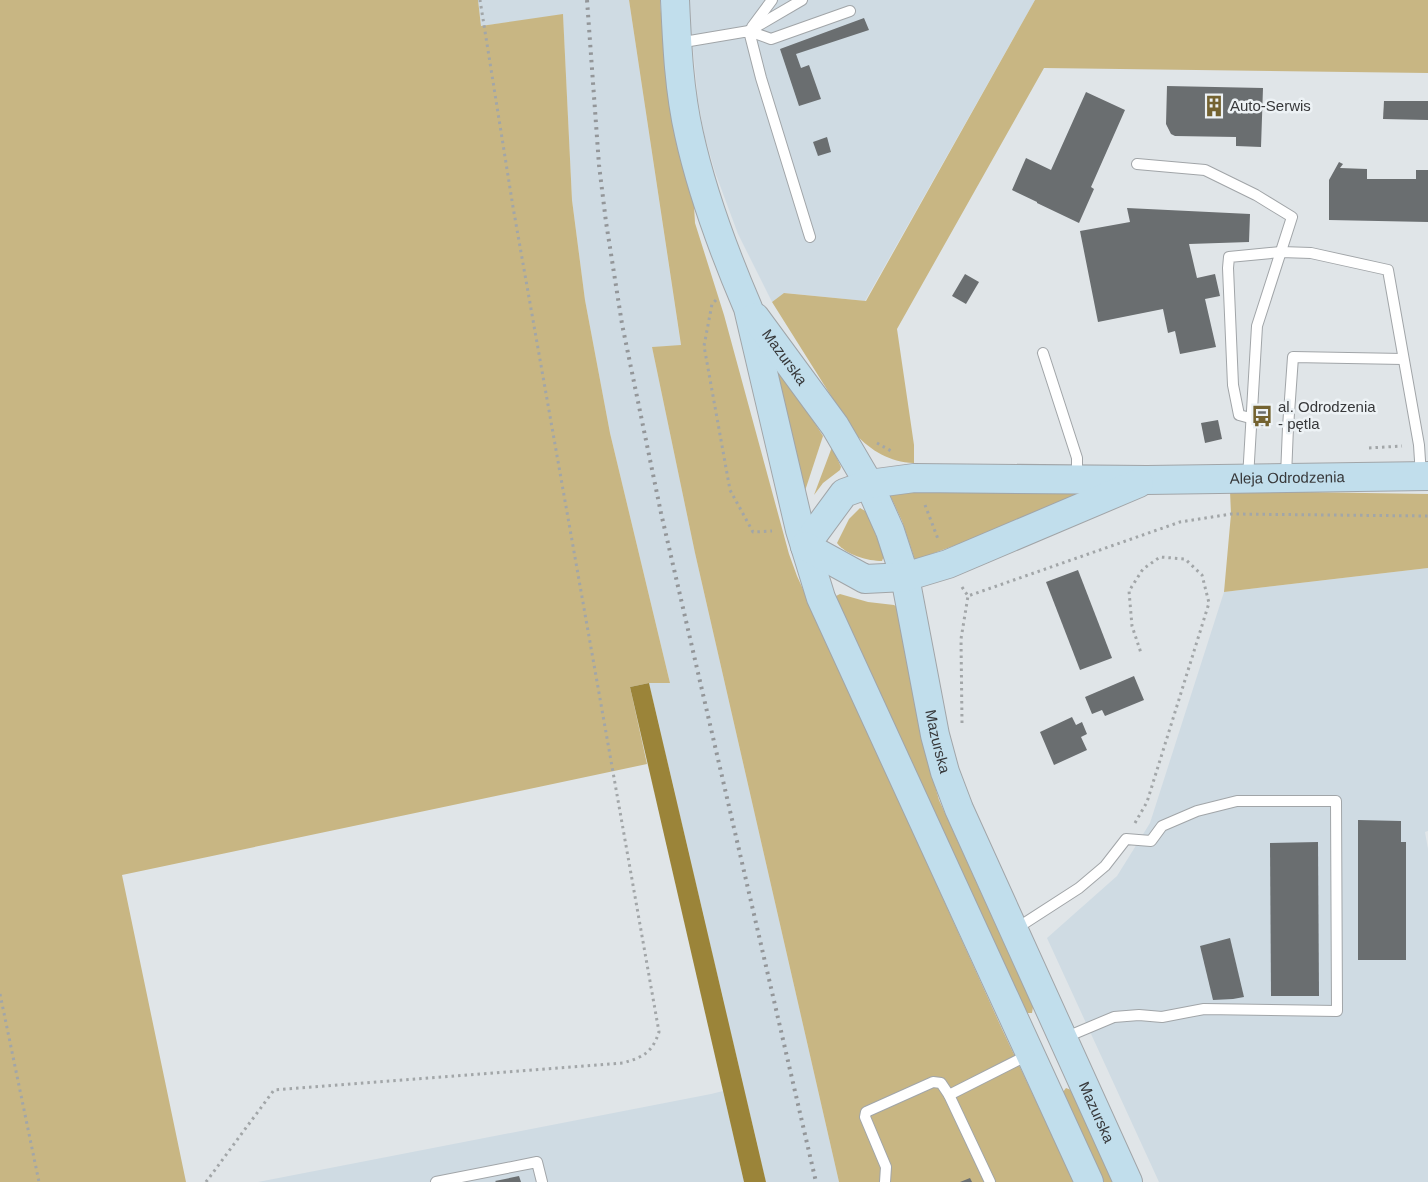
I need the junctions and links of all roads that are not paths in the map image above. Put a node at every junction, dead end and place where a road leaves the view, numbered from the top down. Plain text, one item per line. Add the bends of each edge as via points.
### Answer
1 (675, 0) edge
2 (772, 0) edge
3 (802, 0) edge
4 (850, 11) dead end
5 (749, 32) junction
6 (677, 43) junction
7 (1138, 164) dead end
8 (810, 237) dead end
9 (1281, 252) junction
10 (748, 308) junction
11 (1042, 353) dead end
12 (1403, 359) junction
13 (1250, 418) junction
14 (1424, 476) edge
15 (1077, 478) junction
16 (1248, 478) junction
17 (1286, 478) junction
18 (1147, 480) junction
19 (869, 484) junction
20 (803, 538) junction
21 (906, 578) junction
22 (1014, 930) junction
23 (1062, 1039) junction
24 (1030, 1054) junction
25 (949, 1095) junction
26 (436, 1182) edge
27 (542, 1182) edge
28 (885, 1182) edge
29 (990, 1182) edge
30 (1089, 1182) edge
31 (1128, 1182) edge

1 - 6 main road, Mazurska
2 - 5 lane
3 - 5 lane
4 - 5 lane via 771,39
5 - 6 lane
5 - 8 lane via 760,78
6 - 10 main road, Mazurska via 688,133 706,195
7 - 9 lane via 1205,170 1278,208 1292,217
9 - 12 lane via 1311,253 1388,270
9 - 13 lane via 1257,326
9 - 13 lane via 1229,257 1233,384 1239,414
10 - 19 main road, Mazurska via 835,426
10 - 20 main road, Mazurska
11 - 15 lane via 1077,458
12 - 14 lane
12 - 17 lane via 1293,357
13 - 16 lane
14 - 17 main road, Aleja Odrodzenia
15 - 18 main road, Aleja Odrodzenia
15 - 19 main road, Aleja Odrodzenia via 914,478
16 - 17 main road, Aleja Odrodzenia
16 - 18 main road, Aleja Odrodzenia
18 - 21 main road, Aleja Odrodzenia via 948,564
19 - 20 main road, Aleja Odrodzenia via 844,493
19 - 21 main road, Mazurska via 890,530
20 - 21 main road, Aleja Odrodzenia via 865,579
20 - 24 main road, Mazurska via 821,598
21 - 22 main road, Mazurska via 935,735 945,772
22 - 23 main road, Mazurska
22 - 23 lane via 1099,872 1126,839 1151,841 1162,826 1197,811 1237,801 1336,801 1337,1011 1204,1009 1162,1017 1114,1017
23 - 24 main road
23 - 31 main road, Mazurska
24 - 25 lane
24 - 30 main road, Mazurska
25 - 28 lane via 941,1083 926,1083 866,1112 865,1118 886,1167
25 - 29 lane
26 - 27 lane via 537,1162

